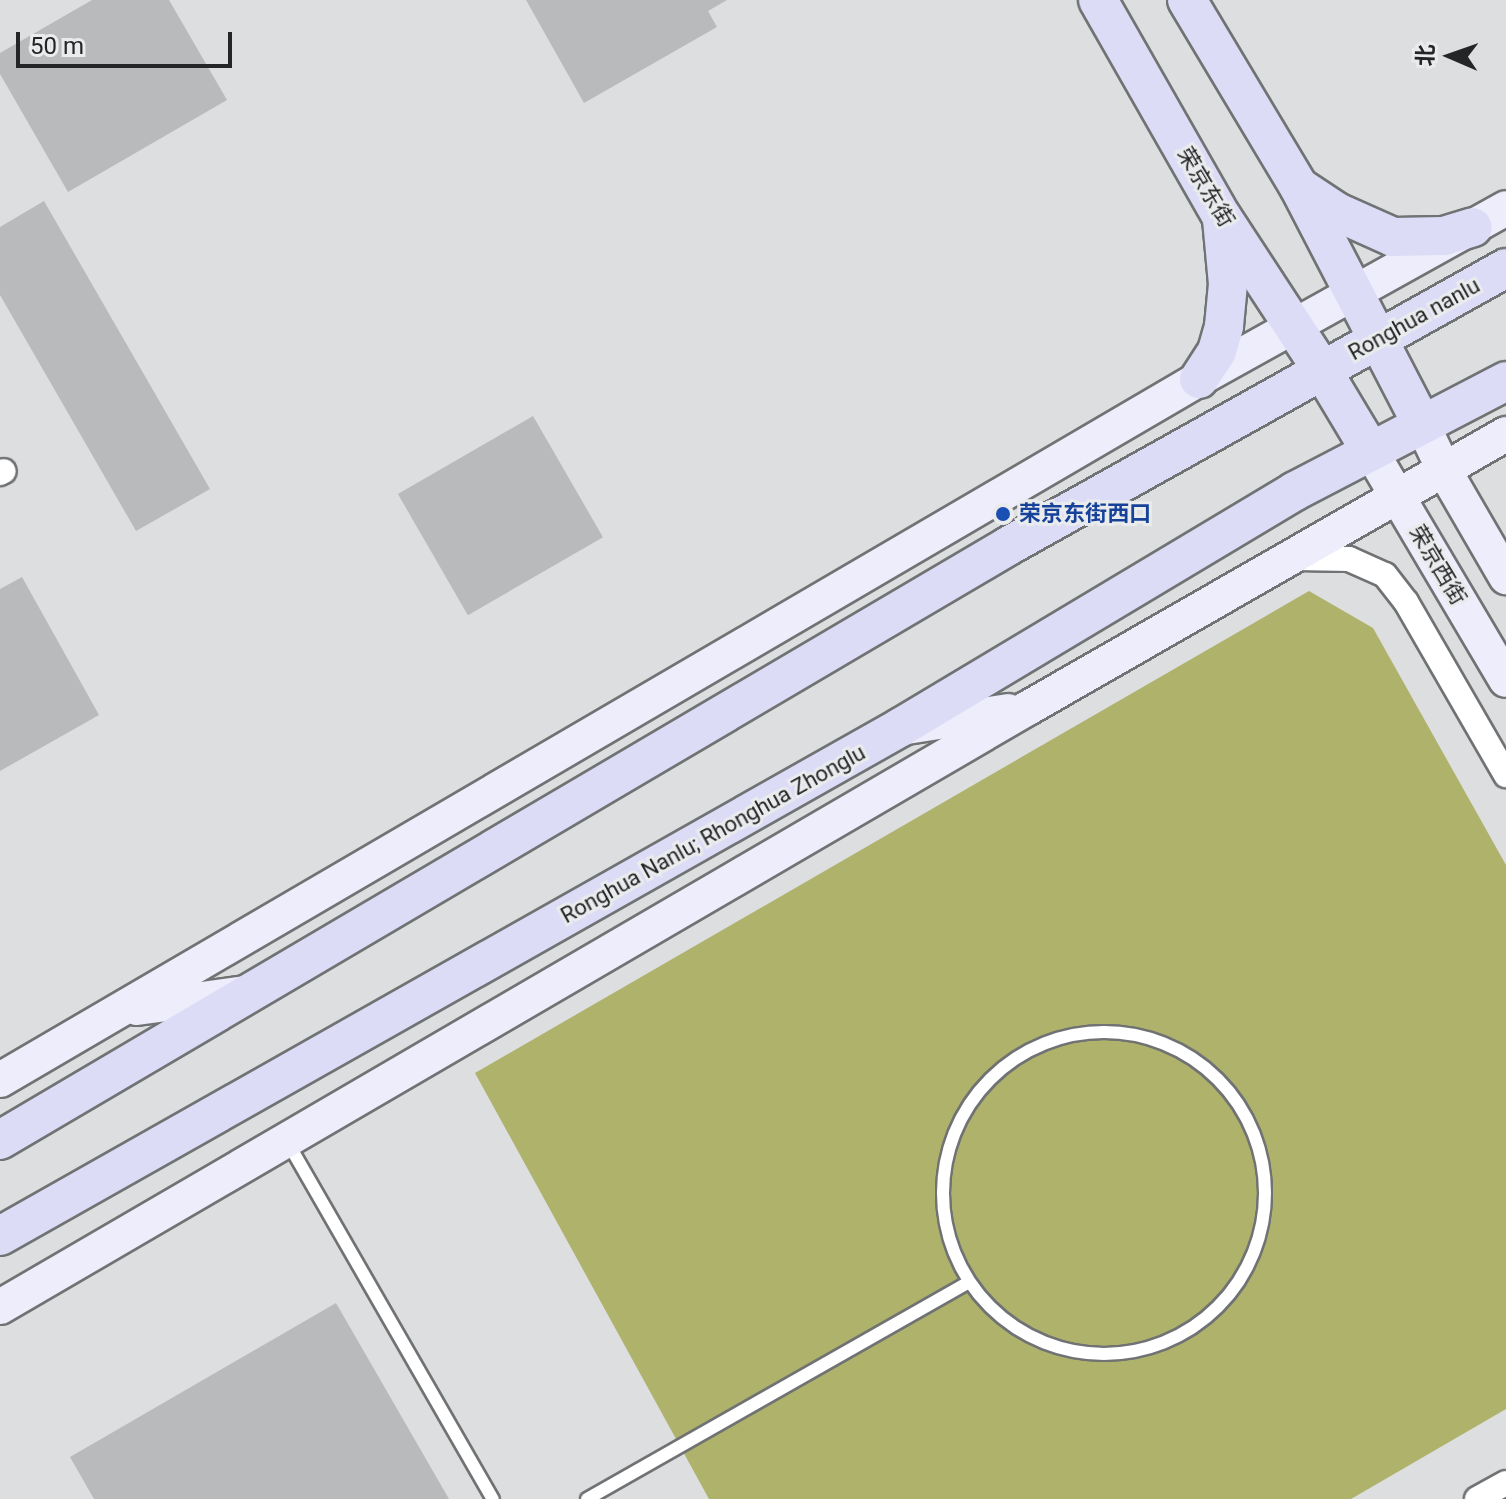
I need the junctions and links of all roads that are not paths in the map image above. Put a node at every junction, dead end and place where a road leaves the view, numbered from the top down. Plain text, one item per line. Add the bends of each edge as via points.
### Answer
1 (1098, 0) edge
2 (1187, 0) edge
3 (1299, 187) junction
4 (1506, 208) edge
5 (1222, 217) junction
6 (1473, 227) junction
7 (1506, 268) edge
8 (1353, 291) junction
9 (1294, 325) junction
10 (1378, 339) junction
11 (1322, 370) junction
12 (1199, 379) junction
13 (1506, 381) edge
14 (1422, 424) junction
15 (1506, 434) edge
16 (1370, 450) junction
17 (1444, 470) junction
18 (1398, 497) junction
19 (1290, 558) junction
20 (1506, 577) edge
21 (1506, 680) edge
22 (1028, 708) junction
23 (901, 727) junction
24 (1506, 775) edge
25 (256, 992) junction
26 (121, 1010) junction
27 (0, 1080) edge
28 (0, 1140) edge
29 (286, 1141) junction
30 (0, 1236) edge
31 (969, 1282) junction
32 (0, 1307) edge
33 (1506, 1483) edge
34 (493, 1499) edge
35 (587, 1499) edge
36 (1477, 1499) edge

1 - 5 main road, 荣京东街
2 - 3 main road
3 - 6 main road via 1337,212 1393,237 1444,236
3 - 8 main road
4 - 6 street
5 - 9 main road, 荣京东街
5 - 12 main road via 1228,284 1224,326 1217,351
6 - 8 street
7 - 10 main road, Ronghua nanlu
8 - 9 street
8 - 10 main road
9 - 11 main road, 荣京东街
9 - 12 street
10 - 11 main road, Ronghua nanlu
10 - 14 main road
11 - 16 main road, 荣京东街
11 - 25 main road via 1010,545
12 - 26 street
13 - 14 main road
14 - 16 main road, Ronghua Nanlu; Rhonghua Zhonglu
14 - 17 street
15 - 17 street
16 - 18 street, 荣京西街
16 - 23 main road, Ronghua Nanlu; Rhonghua Zhonglu
17 - 18 street
17 - 20 street
18 - 19 street
18 - 21 street, 荣京西街
19 - 22 street
19 - 24 street via 1349,559 1385,575
22 - 23 street
22 - 29 street
23 - 30 main road, Ronghua Nanlu; Rhonghua Zhonglu
25 - 26 street
25 - 28 main road
26 - 27 street
29 - 32 street
29 - 34 lane
31 - 31 lane via 1005,1321 1052,1346 1078,1351 1104,1355 1156,1346 1203,1321 1239,1282 1260,1233 1265,1180 1252,1129 1223,1083 1182,1050 1131,1033 1078,1033 1027,1050 985,1083 970,1105 956,1128 942,1180 947,1233
31 - 35 lane
33 - 36 street

